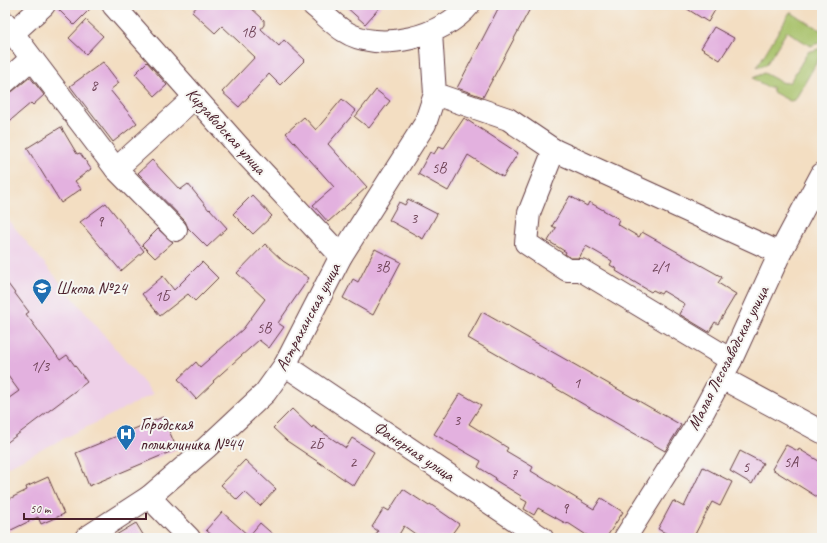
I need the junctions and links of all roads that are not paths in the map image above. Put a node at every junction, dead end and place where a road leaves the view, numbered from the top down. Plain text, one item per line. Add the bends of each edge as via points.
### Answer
1 (44, 5) edge
2 (113, 5) edge
3 (313, 5) edge
4 (469, 5) edge
5 (9, 28) edge
6 (431, 33) junction
7 (31, 59) junction
8 (5, 82) edge
9 (435, 94) junction
10 (195, 96) junction
11 (554, 150) junction
12 (116, 169) junction
13 (822, 174) edge
14 (176, 230) dead end
15 (780, 253) junction
16 (341, 256) junction
17 (285, 364) junction
18 (726, 369) junction
19 (822, 432) edge
20 (149, 497) junction
21 (86, 538) edge
22 (189, 538) edge
23 (542, 538) edge
24 (625, 538) edge

1 - 5 street
2 - 10 street, Кирзаводская улица
3 - 6 street via 344,31 371,40 400,41
4 - 6 street via 462,13
5 - 7 street
6 - 9 street, Астраханская улица
7 - 8 street
7 - 12 street
9 - 11 street via 508,119
9 - 16 street, Астраханская улица via 425,124
10 - 12 street
10 - 16 street, Кирзаводская улица
11 - 15 street
11 - 18 street via 529,213 526,243 567,270 581,270
12 - 14 street
13 - 15 street, Малая Лесозаводская улица
15 - 18 street, Малая Лесозаводская улица
16 - 17 street, Астраханская улица
17 - 20 street, Астраханская улица via 265,393
17 - 23 street, Фанерная улица
18 - 19 street
18 - 24 street, Малая Лесозаводская улица via 694,429
20 - 21 street, Астраханская улица
20 - 22 street

